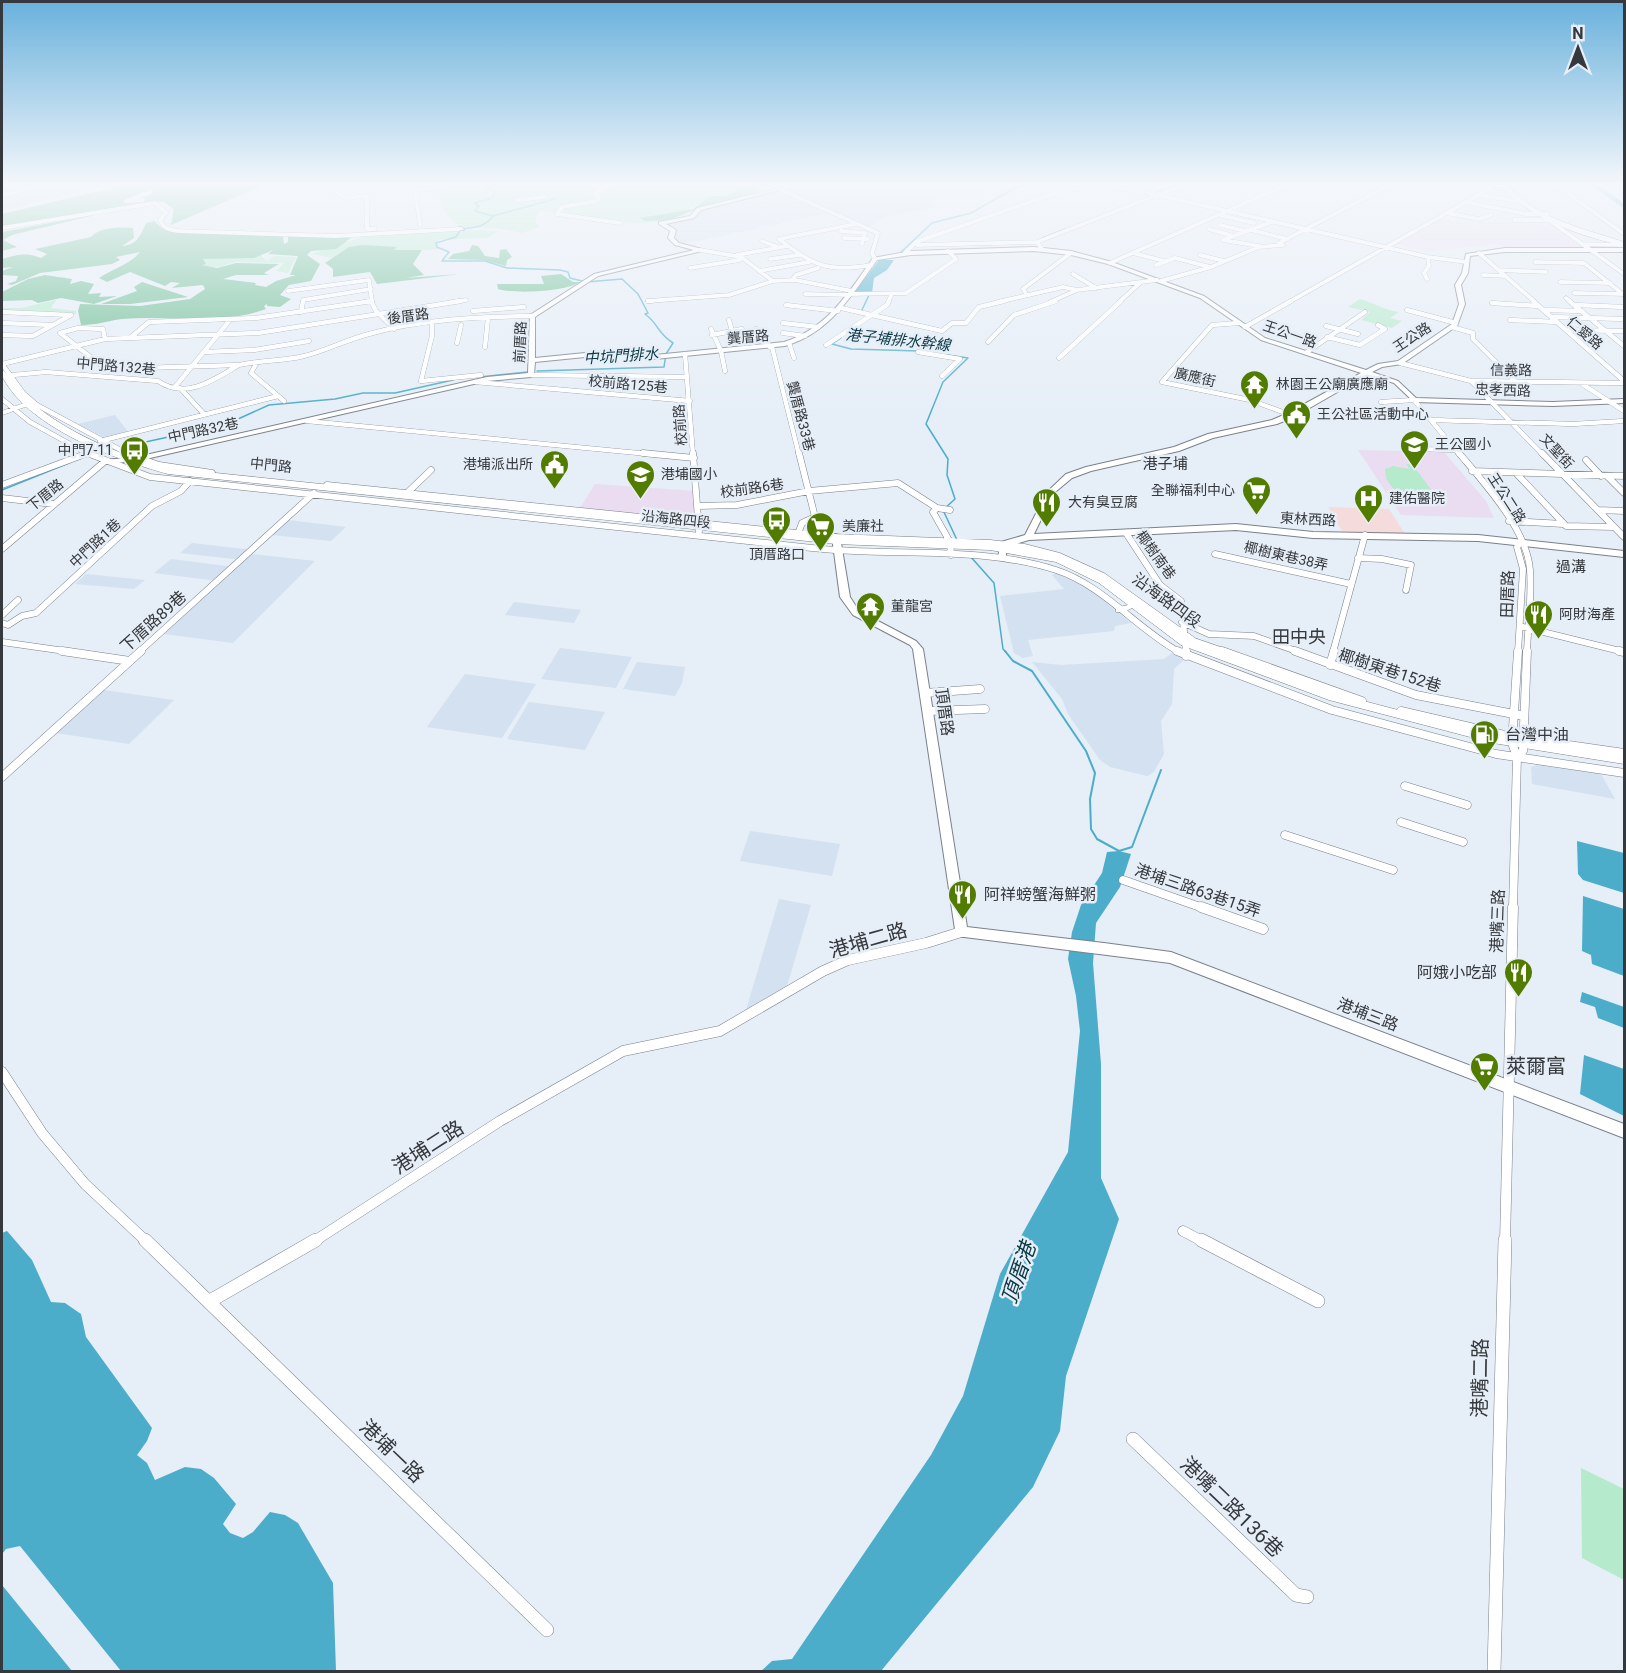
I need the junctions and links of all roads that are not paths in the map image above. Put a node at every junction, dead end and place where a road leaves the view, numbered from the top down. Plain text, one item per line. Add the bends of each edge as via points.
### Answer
1 (649, 262) edge
2 (726, 262) edge
3 (748, 262) edge
4 (809, 262) joint
5 (873, 262) joint
6 (951, 262) edge
7 (1059, 262) edge
8 (1106, 262) edge
9 (1162, 262) edge
10 (1191, 262) edge
11 (1222, 262) edge
12 (1358, 262) edge
13 (1429, 262) edge
14 (1466, 262) edge
15 (1490, 262) edge
16 (1539, 262) edge
17 (1607, 262) edge
18 (1110, 263) joint
19 (1156, 265) dead end
20 (1211, 267) junction
21 (690, 268) dead end
22 (818, 268) junction
23 (836, 270) junction
24 (1499, 270) junction
25 (759, 271) junction
26 (831, 272) dead end
27 (1546, 272) dead end
28 (1073, 274) dead end
29 (1624, 274) edge
30 (1483, 275) dead end
31 (1505, 276) junction
32 (822, 277) dead end
33 (1427, 279) dead end
34 (792, 280) junction
35 (773, 281) junction
36 (1159, 281) junction
37 (1141, 282) junction
38 (1560, 282) dead end
39 (1610, 283) junction
40 (333, 284) junction
41 (809, 284) junction
42 (817, 285) junction
43 (1096, 288) junction
44 (371, 289) junction
45 (1077, 290) junction
46 (288, 291) dead end
47 (805, 291) joint
48 (1574, 293) dead end
49 (851, 294) junction
50 (892, 294) junction
51 (1624, 294) edge
52 (333, 295) junction
53 (1027, 295) junction
54 (1566, 298) dead end
55 (303, 300) junction
56 (372, 301) junction
57 (648, 301) dead end
58 (292, 302) dead end
59 (793, 302) dead end
60 (1492, 303) dead end
61 (786, 305) dead end
62 (1576, 305) junction
63 (1538, 306) junction
64 (506, 307) junction
65 (524, 307) dead end
66 (1624, 307) edge
67 (795, 309) dead end
68 (839, 310) junction
69 (1407, 310) dead end
70 (1544, 310) junction
71 (473, 311) junction
72 (1583, 311) junction
73 (2, 312) edge
74 (301, 312) junction
75 (1365, 312) dead end
76 (21, 313) junction
77 (380, 313) junction
78 (434, 313) dead end
79 (874, 315) junction
80 (506, 316) junction
81 (532, 316) junction
82 (1551, 317) junction
83 (474, 318) junction
84 (489, 318) junction
85 (1591, 318) junction
86 (1624, 319) edge
87 (230, 320) junction
88 (732, 320) dead end
89 (1510, 320) dead end
90 (441, 321) junction
91 (1557, 322) junction
92 (2, 323) edge
93 (432, 323) junction
94 (1239, 323) junction
95 (52, 325) junction
96 (461, 325) dead end
97 (1377, 325) dead end
98 (1454, 325) junction
99 (300, 326) junction
100 (1326, 326) dead end
101 (1245, 327) junction
102 (394, 328) junction
103 (756, 329) dead end
104 (1338, 329) junction
105 (814, 330) junction
106 (1566, 330) junction
107 (1604, 331) junction
108 (1624, 331) edge
109 (1358, 334) dead end
110 (2, 335) edge
111 (219, 335) junction
112 (131, 337) junction
113 (1327, 337) junction
114 (105, 339) junction
115 (309, 341) junction
116 (988, 342) dead end
117 (457, 343) dead end
118 (789, 343) junction
119 (73, 345) junction
120 (826, 345) dead end
121 (485, 346) dead end
122 (1624, 346) edge
123 (771, 347) junction
124 (721, 351) junction
125 (204, 352) junction
126 (321, 352) junction
127 (918, 352) dead end
128 (1307, 352) junction
129 (685, 354) junction
130 (794, 358) dead end
131 (1059, 358) dead end
132 (532, 360) junction
133 (1400, 363) junction
134 (2, 364) edge
135 (256, 364) junction
136 (238, 365) junction
137 (192, 367) junction
138 (1610, 369) junction
139 (1622, 369) dead end
140 (725, 371) dead end
141 (1368, 372) junction
142 (481, 375) dead end
143 (531, 375) junction
144 (4, 376) edge
145 (942, 376) dead end
146 (687, 377) junction
147 (1471, 381) junction
148 (475, 382) junction
149 (1516, 382) junction
150 (1580, 382) junction
151 (1624, 382) edge
152 (177, 388) junction
153 (564, 390) joint
154 (278, 396) junction
155 (2, 399) edge
156 (1414, 400) junction
157 (284, 401) dead end
158 (690, 401) junction
159 (1611, 401) junction
160 (1624, 401) edge
161 (1381, 402) dead end
162 (1493, 402) junction
163 (28, 404) junction
164 (11, 409) junction
165 (1624, 411) edge
166 (2, 413) edge
167 (204, 414) junction
168 (1291, 416) junction
169 (1431, 420) junction
170 (307, 421) junction
171 (1624, 421) edge
172 (1512, 422) junction
173 (98, 442) junction
174 (1414, 448) dead end
175 (1456, 450) junction
176 (88, 453) junction
177 (694, 458) junction
178 (129, 460) junction
179 (1586, 460) dead end
180 (104, 462) junction
181 (431, 471) dead end
182 (1470, 471) junction
183 (1516, 472) junction
184 (1562, 474) junction
185 (1604, 476) junction
186 (1624, 476) edge
187 (196, 477) junction
188 (2, 485) edge
189 (317, 490) junction
190 (809, 491) junction
191 (407, 493) junction
192 (1624, 493) edge
193 (379, 496) junction
194 (2, 498) edge
195 (53, 504) junction
196 (698, 506) junction
197 (937, 508) junction
198 (949, 510) dead end
199 (1598, 510) junction
200 (1624, 511) edge
201 (532, 512) junction
202 (567, 516) junction
203 (1509, 521) junction
204 (1564, 524) junction
205 (699, 527) junction
206 (1614, 527) junction
207 (1126, 533) junction
208 (798, 534) junction
209 (1365, 535) junction
210 (1028, 537) junction
211 (1624, 537) edge
212 (761, 540) junction
213 (836, 543) junction
214 (1520, 543) junction
215 (2, 549) edge
216 (960, 549) junction
217 (1003, 551) junction
218 (1215, 554) dead end
219 (1624, 554) edge
220 (1358, 558) junction
221 (1352, 584) junction
222 (1406, 590) dead end
223 (18, 600) dead end
224 (2, 615) edge
225 (1182, 622) junction
226 (5, 624) edge
227 (1520, 626) junction
228 (1528, 628) junction
229 (2, 630) edge
230 (2, 642) edge
231 (1185, 646) junction
232 (1624, 652) edge
233 (130, 661) junction
234 (1330, 665) junction
235 (980, 689) dead end
236 (925, 693) junction
237 (985, 709) dead end
238 (928, 711) junction
239 (1514, 715) junction
240 (1524, 716) junction
241 (1518, 746) junction
242 (1624, 753) edge
243 (1624, 760) edge
244 (1624, 766) edge
245 (1624, 773) edge
246 (2, 777) edge
247 (1405, 786) dead end
248 (1467, 805) dead end
249 (1401, 822) dead end
250 (1285, 835) dead end
251 (1463, 842) dead end
252 (1393, 870) dead end
253 (1123, 880) dead end
254 (1263, 929) dead end
255 (961, 932) junction
256 (2, 1072) edge
257 (1507, 1086) junction
258 (1624, 1131) edge
259 (1183, 1231) dead end
260 (210, 1301) junction
261 (1318, 1301) dead end
262 (1133, 1439) dead end
263 (1307, 1598) dead end
264 (547, 1630) dead end
265 (1494, 1671) edge

1 - 81 street, 前厝路 via 602,273
2 - 21 street
3 - 25 street
4 - 22 street
4 - 25 street
5 - 23 street
5 - 49 street, 龔厝路
6 - 50 street via 906,293
7 - 53 street via 1023,289
8 - 18 street, 王公一路
9 - 19 street
10 - 20 street
11 - 20 street
12 - 101 street
13 - 33 street via 1424,273
14 - 98 street, 王公路 via 1458,285 1462,304
15 - 24 street, 仁愛路
16 - 39 street via 1584,263
17 - 29 street
18 - 36 street, 王公一路
20 - 36 street
22 - 23 street
22 - 34 street
23 - 26 street
24 - 27 street
24 - 31 street, 仁愛路
25 - 35 street
28 - 43 street
30 - 31 street
31 - 63 street, 仁愛路
32 - 42 street
34 - 35 street
34 - 41 street
35 - 57 street via 729,295
36 - 37 street
36 - 94 street, 王公一路 via 1202,297
37 - 43 street
37 - 131 street
38 - 39 street
39 - 51 street
40 - 44 street via 369,279
40 - 46 street
40 - 52 street
41 - 42 street
41 - 47 street via 803,286
42 - 49 street
43 - 45 street
44 - 52 street
44 - 56 street
45 - 53 street via 1063,287
45 - 116 street via 1071,296 1021,311 995,331
47 - 49 street
48 - 51 street
49 - 50 street
49 - 68 street, 龔厝路
50 - 79 street via 887,306
52 - 55 street
53 - 79 street via 979,307 966,323 952,323 942,331
54 - 62 street
55 - 58 street
55 - 74 street
56 - 74 street
56 - 77 street
59 - 68 street
60 - 63 street
61 - 68 street
62 - 66 street
62 - 72 street
63 - 70 street, 仁愛路
64 - 65 street
64 - 71 street
64 - 80 street
67 - 68 street
68 - 79 street
68 - 105 street, 龔厝路
69 - 98 street
70 - 72 street
70 - 82 street, 仁愛路
71 - 77 street via 464,299
71 - 83 street
72 - 85 street
73 - 76 street
74 - 87 street
75 - 104 street
76 - 92 street
76 - 95 street via 71,315
77 - 99 street
77 - 102 street via 390,319
78 - 90 street
79 - 120 street
80 - 81 street, 後厝路
80 - 84 street, 後厝路
81 - 132 street, 前厝路
82 - 85 street
82 - 91 street, 仁愛路
83 - 84 street, 後厝路
83 - 90 street, 後厝路
84 - 121 street
85 - 86 street
85 - 107 street
87 - 111 street
87 - 112 street via 149,322
88 - 124 street via 738,330 711,332
89 - 91 street
90 - 93 street, 後厝路
91 - 106 street, 仁愛路
92 - 95 street
93 - 102 street, 後厝路
93 - 142 street via 421,381
94 - 101 street, 王公一路
94 - 168 street, 廣應街 via 1212,326 1162,382 1250,400
95 - 110 street via 33,336
96 - 117 street
97 - 113 street via 1385,329 1360,345
98 - 133 street, 王公路
98 - 149 street via 1473,333 1473,339
99 - 111 street
99 - 115 street
100 - 104 street
101 - 128 street, 王公一路 via 1263,339
102 - 126 street, 後厝路 via 359,336
103 - 123 street
104 - 109 street
104 - 113 street
105 - 105 street via 783,328
105 - 118 street, 龔厝路
106 - 107 street
106 - 138 street, 仁愛路
107 - 108 street
107 - 122 street
111 - 112 street
111 - 125 street
112 - 114 street
113 - 128 street
114 - 119 street
114 - 119 street via 103,329 78,328 60,333
115 - 125 street via 254,350
115 - 126 street
118 - 123 street, 龔厝路
118 - 130 street
119 - 134 street
119 - 137 street via 110,369
123 - 124 street, 龔厝路
123 - 190 street, 龔厝路33巷
124 - 129 street, 龔厝路
124 - 140 street
125 - 137 street
126 - 135 street
127 - 145 street via 960,359
128 - 141 street, 王公一路
129 - 132 street, 龔厝路 via 615,352
129 - 146 street, 校前路
132 - 143 street, 前厝路
133 - 141 street, 王公路 via 1380,365
133 - 147 street, 信義路
134 - 144 street, 中門路
135 - 136 street
135 - 154 street via 251,373
136 - 137 street
136 - 152 street, 中門路132巷 via 231,374 215,381
137 - 152 street
138 - 139 street
138 - 151 street, 仁愛路
141 - 156 street, 王公二路 via 1401,385
141 - 168 street, 王公路
143 - 146 street
143 - 148 street, 前厝路
144 - 152 street, 中門路132巷 via 56,372 158,381
144 - 163 main road, 中門路
146 - 158 street, 校前路
147 - 149 street, 信義路
147 - 162 street, 文聖街
148 - 153 street, 前厝路
148 - 170 street, 前厝路
149 - 150 street, 信義路
150 - 151 street, 信義路
150 - 159 street
152 - 167 street
153 - 158 street, 校前路125巷
154 - 157 street
154 - 167 street
155 - 164 street, 中門路
156 - 161 street, 忠孝西路
156 - 162 street, 忠孝西路
156 - 169 street, 王公二路
158 - 177 street, 校前路
159 - 160 street, 忠孝西路
159 - 162 street, 忠孝西路
159 - 165 street
162 - 172 street, 文聖街
163 - 164 street
163 - 173 main road, 中門路
163 - 178 main road, 中門路 via 68,436
164 - 166 street
164 - 176 street, 中門路
167 - 173 street
168 - 210 street, 王公路 via 1069,476 1055,487
169 - 172 street
169 - 175 street, 王公二路
170 - 177 street
170 - 178 street, 中門路32巷
171 - 172 street
172 - 184 street, 文聖街
173 - 178 main road, 中門路
174 - 175 street
175 - 182 street, 王公二路
176 - 180 street, 中門路
176 - 188 street
177 - 196 street, 校前路
178 - 180 street, 中門路32巷
178 - 187 street, 中門路
178 - 187 main road, 中門路 via 163,473
179 - 185 street
180 - 187 street, 中門路 via 132,473
180 - 195 street, 下厝路
181 - 191 street
182 - 183 street
182 - 203 street, 王公二路 via 1494,496
183 - 184 street
183 - 204 street
184 - 185 street
184 - 199 street, 文聖街
185 - 186 street
185 - 192 street
187 - 189 main road, 中門路
187 - 226 street, 中門路1巷 via 181,491 152,506 36,613
189 - 193 main road, 中門路
189 - 233 street, 下厝路89巷
190 - 196 street, 校前路6巷 via 737,506
190 - 197 street, 校前路6巷 via 898,483
190 - 208 street, 龔厝路33巷 via 815,517 802,523
191 - 193 street, 中門路
191 - 201 street, 中門路
193 - 201 main road, 中門路
194 - 195 street
195 - 215 street, 下厝路
196 - 205 street, 校前路
197 - 198 street
197 - 216 street via 933,512
199 - 200 street
199 - 206 street, 文聖街
201 - 202 main road, 中門路
202 - 205 main road, 沿海路四段
202 - 212 street, 沿海路四段
203 - 204 street
203 - 214 street, 王公二路
204 - 206 street
205 - 208 street, 沿海路四段
205 - 212 main road, 沿海路四段
205 - 213 main road, 沿海路四段
206 - 211 street, 文聖街
207 - 209 street, 東林西路 via 1236,527 1313,535
207 - 210 street, 東林西路
207 - 225 street, 椰樹南巷 via 1160,585 1181,601
208 - 213 street, 沿海路四段
209 - 214 street, 東林西路
209 - 220 street
210 - 217 street, 東林西路
212 - 213 main road, 沿海路四段
213 - 216 main road, 沿海路四段
213 - 236 street, 頂厝路 via 845,597 856,614 917,646
214 - 219 street, 東林西路
214 - 227 street, 田厝路
214 - 228 street, 田厝路 via 1530,569
216 - 217 main road, 沿海路四段
217 - 231 main road, 沿海路四段 via 1071,571
217 - 231 main road, 沿海路四段 via 1059,560 1093,575
218 - 221 street, 椰樹東巷38弄
220 - 221 street
220 - 222 street via 1412,565
221 - 234 street
223 - 224 street
225 - 231 street, 椰樹南巷
225 - 234 street, 椰樹東巷152巷 via 1209,634 1254,636
226 - 229 street, 中門路1巷
227 - 228 street
227 - 239 street, 田厝路
228 - 232 street
228 - 240 street, 田厝路
230 - 233 street
231 - 241 main road, 沿海路四段 via 1331,704
233 - 246 street, 下厝路89巷
234 - 239 street, 椰樹東巷152巷 via 1416,695
235 - 236 street
236 - 238 street, 頂厝路
237 - 238 street
238 - 255 street, 頂厝路
239 - 240 street, 椰樹東巷152巷
239 - 241 street, 田厝路
240 - 241 street, 田厝路
241 - 242 street
241 - 243 main road
241 - 244 main road
241 - 245 street
241 - 257 street, 港嘴三路
247 - 248 street
249 - 251 street
250 - 252 street
253 - 254 street, 港埔三路63巷15弄
255 - 257 street, 港埔三路 via 1171,958
255 - 260 street, 港埔二路 via 842,963 720,1031 624,1051 500,1121 332,1231
256 - 260 street via 42,1133 85,1184
257 - 258 street, 港埔三路
257 - 265 street, 港嘴二路
259 - 261 street
260 - 264 street, 港埔一路
262 - 263 street, 港嘴二路136巷 via 1296,1595

